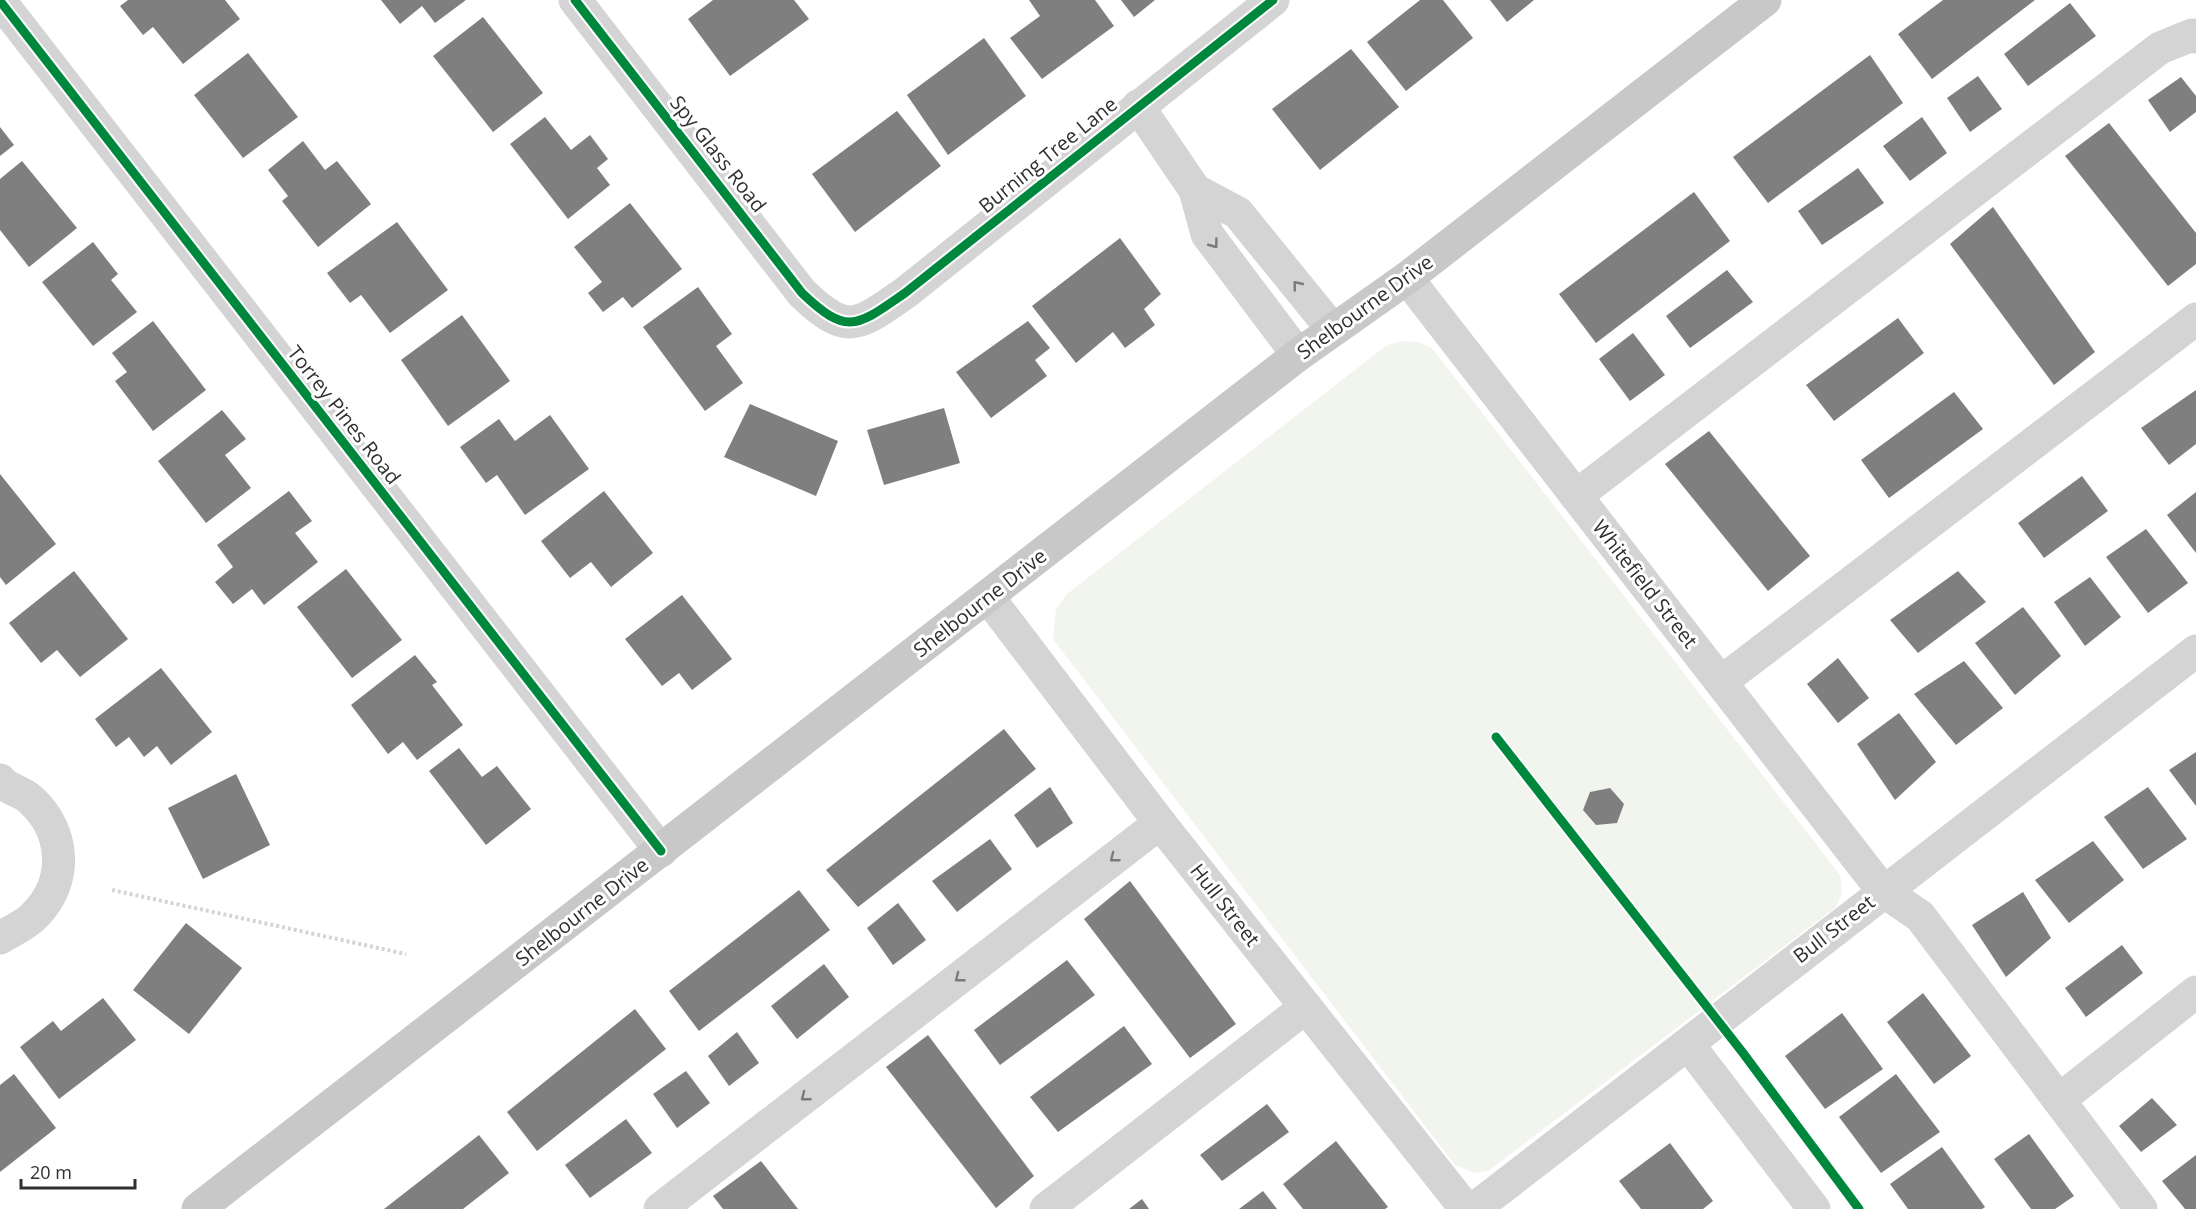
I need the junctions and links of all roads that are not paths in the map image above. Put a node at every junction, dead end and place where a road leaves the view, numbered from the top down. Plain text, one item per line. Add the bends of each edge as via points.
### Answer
1 (575, 0) edge
2 (1273, 0) edge
3 (1765, 0) edge
4 (0, 1) edge
5 (2196, 37) edge
6 (1138, 106) junction
7 (1195, 190) junction
8 (1407, 278) junction
9 (2196, 319) edge
10 (839, 322) joint
11 (1333, 330) junction
12 (1298, 355) junction
13 (1576, 496) junction
14 (988, 597) junction
15 (2196, 651) edge
16 (1721, 682) junction
17 (0, 780) edge
18 (1160, 822) junction
19 (661, 851) junction
20 (1882, 891) junction
21 (0, 938) edge
22 (2196, 992) edge
23 (1306, 1007) junction
24 (1688, 1044) junction
25 (2059, 1100) junction
26 (198, 1209) edge
27 (660, 1209) edge
28 (1046, 1209) edge
29 (1466, 1209) edge
30 (1474, 1209) edge
31 (1814, 1209) edge
32 (2141, 1209) edge

1 - 10 street, Spy Glass Road via 802,293 825,315
2 - 6 street, Burning Tree Lane
3 - 8 main road, Shelbourne Drive
4 - 19 street, Torrey Pines Road
5 - 13 street via 2192,35 2160,48
6 - 7 street
6 - 10 street, Burning Tree Lane via 905,293 870,317 846,324
11 -> 7 street via 1238,213
7 -> 12 street via 1207,234
8 - 11 main road, Shelbourne Drive
8 - 13 street, Whitefield Street
9 - 16 street
11 - 12 main road, Shelbourne Drive
12 - 14 main road, Shelbourne Drive
13 - 16 street, Whitefield Street
14 - 18 street, Hull Street
14 - 19 main road, Shelbourne Drive
15 - 20 street, Bull Street
16 - 20 street, Whitefield Street
17 - 21 street via 30,799 48,822 59,851 53,893 34,916
18 - 23 street, Hull Street
18 -> 27 street
19 - 26 main road, Shelbourne Drive
20 - 24 street, Bull Street
20 - 25 street, Whitefield Street via 1920,916
22 - 25 street
23 - 28 street
23 - 29 street, Hull Street
24 - 30 street, Bull Street
24 - 31 street
25 - 32 street, Whitefield Street

